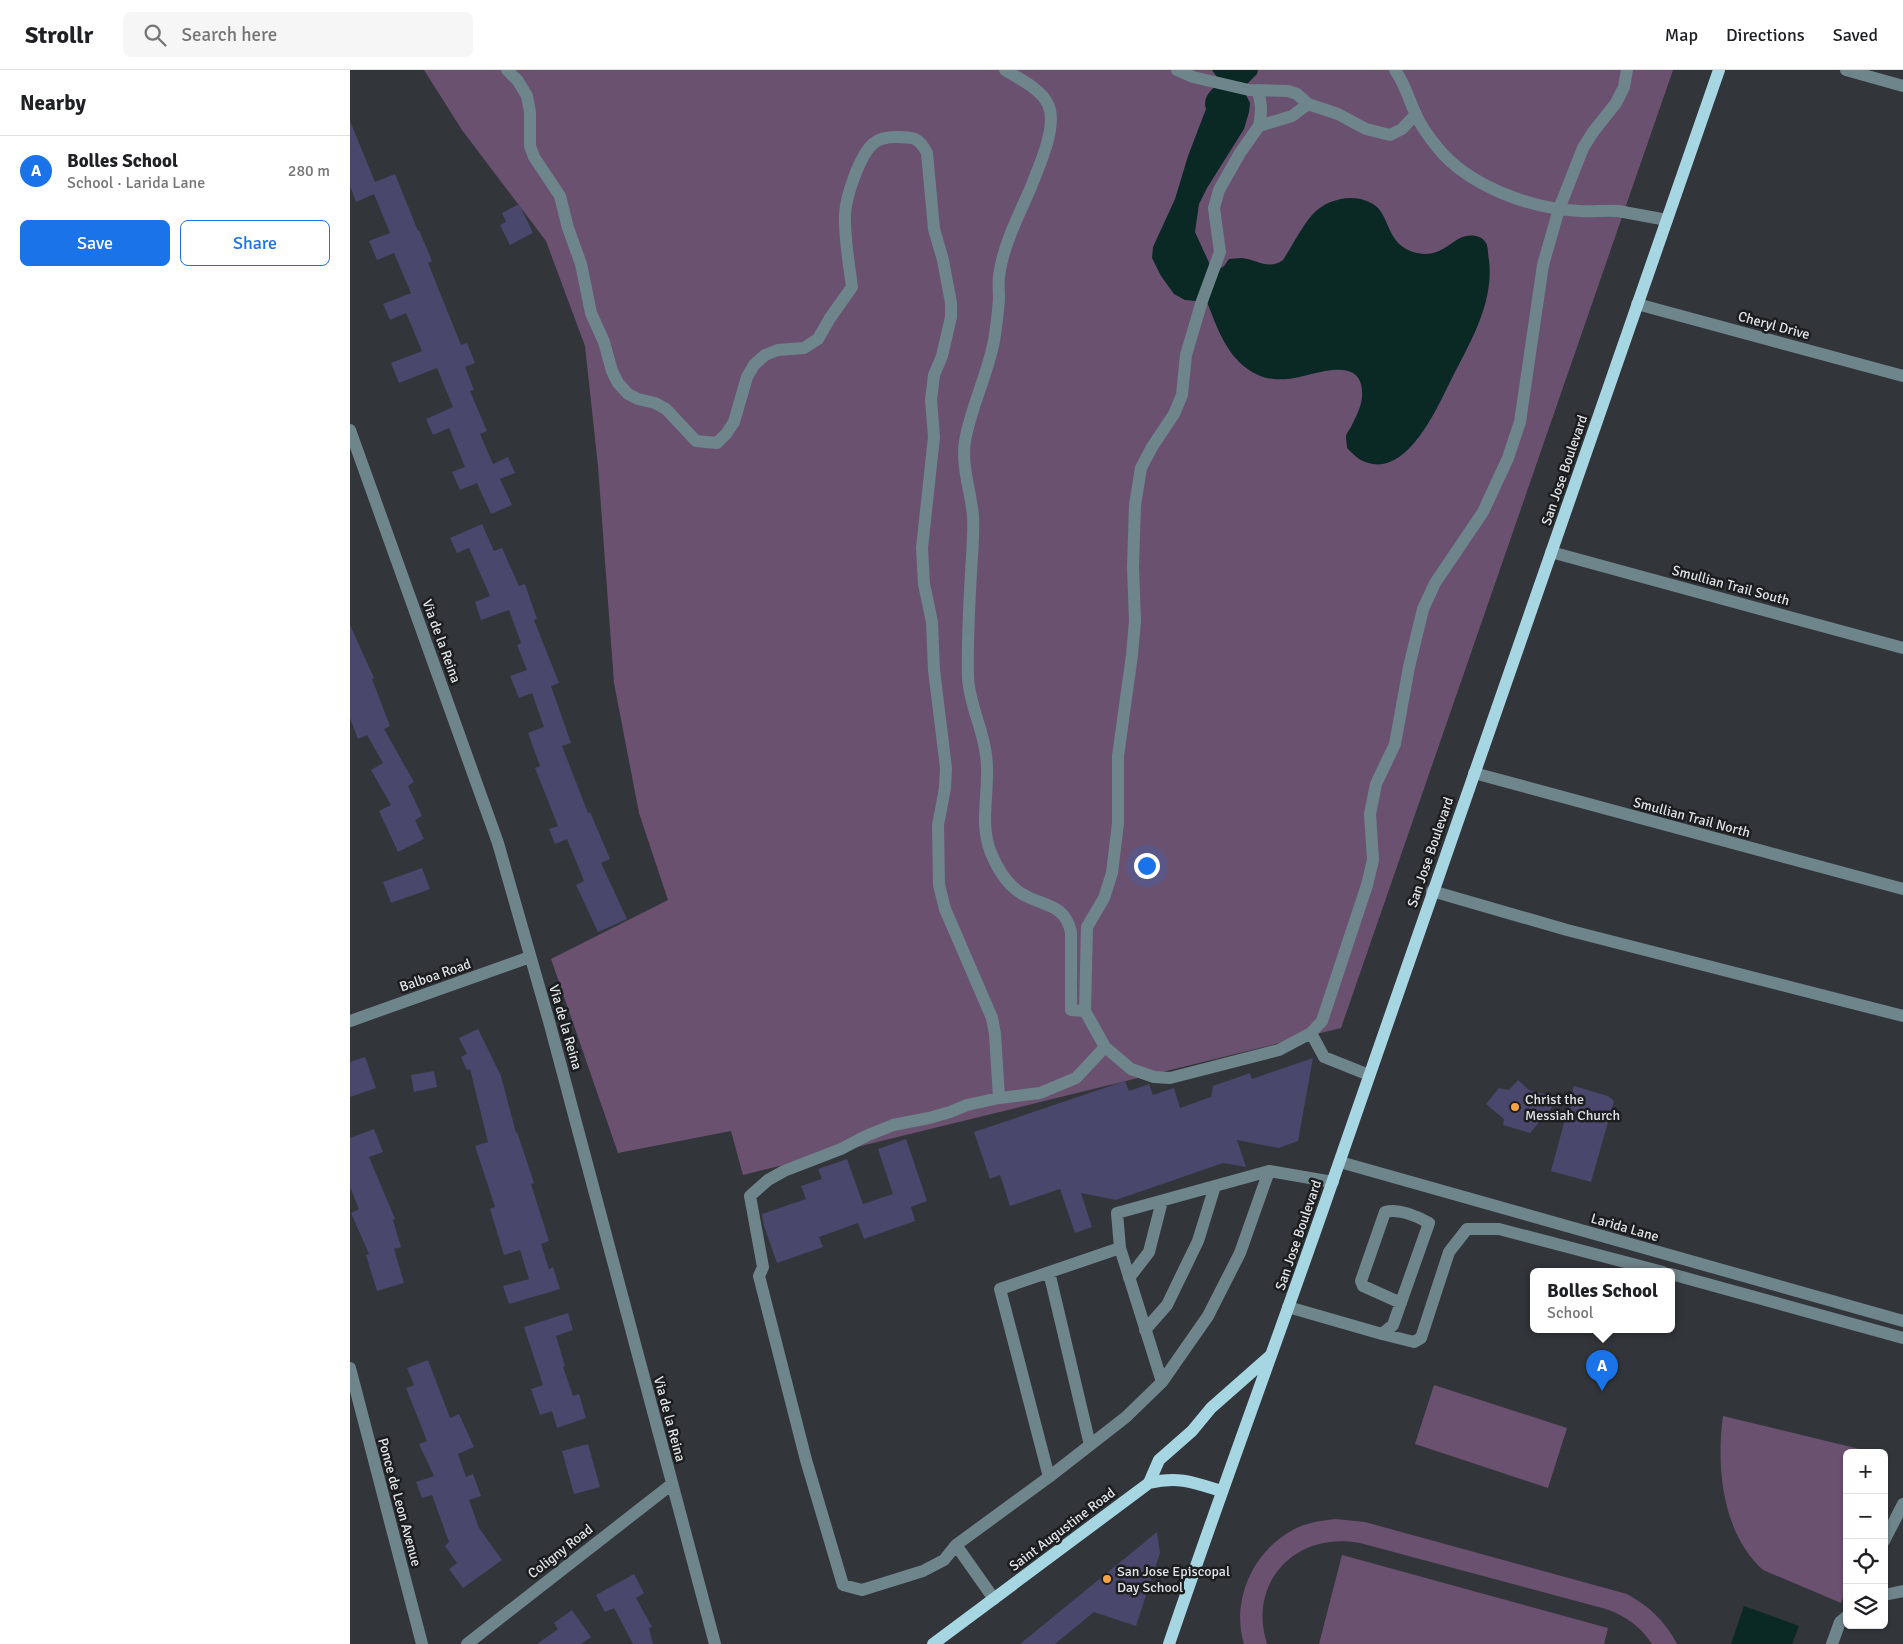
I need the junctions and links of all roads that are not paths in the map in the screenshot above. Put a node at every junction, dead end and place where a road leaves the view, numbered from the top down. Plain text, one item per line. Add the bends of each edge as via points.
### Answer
1 (507, 70) edge
2 (1006, 70) edge
3 (1177, 70) edge
4 (1395, 70) edge
5 (1627, 70) edge
6 (1719, 70) edge
7 (1846, 70) edge
8 (1903, 86) edge
9 (1253, 90) junction
10 (1308, 104) junction
11 (1416, 114) junction
12 (1259, 126) junction
13 (1559, 209) junction
14 (1667, 220) junction
15 (1638, 304) junction
16 (1903, 376) edge
17 (350, 430) edge
18 (1551, 552) junction
19 (1903, 648) edge
20 (1474, 773) junction
21 (1903, 889) edge
22 (1432, 891) junction
23 (1069, 922) junction
24 (1087, 927) junction
25 (530, 957) junction
26 (1071, 970) junction
27 (1086, 971) junction
28 (1085, 1011) junction
29 (1903, 1016) edge
30 (350, 1021) edge
31 (1310, 1033) junction
32 (1105, 1047) junction
33 (1369, 1075) junction
34 (999, 1098) junction
35 (1340, 1162) junction
36 (1269, 1171) junction
37 (1333, 1182) junction
38 (1215, 1186) junction
39 (1162, 1201) junction
40 (1120, 1248) junction
41 (1648, 1268) edge
42 (1049, 1272) junction
43 (1675, 1275) edge
44 (1129, 1278) junction
45 (1401, 1302) junction
46 (1288, 1307) junction
47 (1903, 1321) edge
48 (1145, 1330) junction
49 (1382, 1334) junction
50 (1903, 1338) edge
51 (1272, 1354) junction
52 (350, 1368) edge
53 (1162, 1382) junction
54 (1090, 1444) junction
55 (1049, 1477) junction
56 (1149, 1483) junction
57 (672, 1484) junction
58 (1221, 1491) junction
59 (1903, 1504) edge
60 (1885, 1539) edge
61 (956, 1545) junction
62 (1903, 1591) edge
63 (1888, 1594) edge
64 (994, 1599) junction
65 (1843, 1619) edge
66 (422, 1644) edge
67 (467, 1644) edge
68 (715, 1644) edge
69 (933, 1644) edge
70 (1169, 1644) edge
71 (1832, 1644) edge

1 - 34 street via 527,96 530,146 560,196 581,264 591,313 618,383 628,394 666,409 696,441 717,443 734,422 747,377 754,365 765,355 778,350 804,348 818,339 852,287 845,211 864,154 874,142 887,137 911,137 922,143 927,153 934,229 951,310 942,356 934,375 931,400 934,437 922,548 946,768 938,824 939,885 945,908 992,1018
2 - 23 street via 1045,99 1052,124 1042,160 1005,251 999,276 994,340 969,421 965,445 965,468 973,516 968,680 986,754 985,807 990,850 1011,886 1051,906
3 - 9 street
4 - 11 street
5 - 13 street via 1624,87 1616,103 1583,148
6 - 14 main road, San Jose Boulevard
7 - 8 street
9 - 10 street via 1288,91
9 - 12 street via 1261,100
10 - 11 street via 1338,114 1366,129 1390,135 1402,129
10 - 12 street via 1292,116
11 - 13 street via 1437,148 1477,180 1525,201
12 - 24 street via 1219,190 1214,208 1220,252 1186,355 1182,395 1141,468 1135,505 1135,621 1118,756 1118,823 1112,873 1104,898
13 - 14 street via 1616,211
13 - 31 street via 1543,265 1520,422 1508,458 1483,512 1435,583 1423,609 1395,744 1376,784 1370,814 1373,860 1367,885 1322,1021
14 - 15 main road, San Jose Boulevard
15 - 16 street, Cheryl Drive
15 - 18 main road, San Jose Boulevard
17 - 25 street, Via de la Reina via 498,844
18 - 19 street, Smullian Trail South
18 - 20 main road, San Jose Boulevard
20 - 21 street, Smullian Trail North
20 - 22 main road, San Jose Boulevard
22 - 29 street via 1567,930
22 - 33 main road, San Jose Boulevard
23 - 24 street
23 - 26 street via 1072,932
24 - 27 street
25 - 30 street, Balboa Road
25 - 57 street, Via de la Reina
26 - 27 street
26 - 28 street via 1071,1010
27 - 28 street
28 - 32 street
31 - 32 street via 1279,1050 1170,1078 1154,1077 1132,1069
31 - 33 street via 1324,1057
32 - 34 street via 1076,1078 1040,1094
33 - 35 main road, San Jose Boulevard
34 - 61 street via 893,1125 784,1172 768,1180 750,1196 763,1267 759,1276 842,1585 862,1590 923,1571 944,1560
35 - 37 main road, San Jose Boulevard
35 - 47 street, Larida Lane
36 - 37 street
36 - 38 street
36 - 53 street via 1240,1253 1208,1316
37 - 46 main road, San Jose Boulevard
38 - 39 street
38 - 48 street via 1187,1265 1167,1305
39 - 40 street via 1117,1214
39 - 44 street via 1149,1252
40 - 42 street
40 - 44 street
41 - 49 street via 1499,1229 1467,1229 1449,1252 1421,1338 1414,1342
42 - 54 street
42 - 55 street via 1000,1289
43 - 50 street
44 - 48 street
45 - 45 street via 1429,1223 1392,1210 1385,1212 1361,1281 1363,1286
45 - 49 street via 1393,1325
46 - 49 street
46 - 51 main road, San Jose Boulevard
48 - 53 street
51 - 56 main road via 1211,1408 1192,1431 1160,1460
51 - 58 main road, San Jose Boulevard
52 - 66 street, Ponce de Leon Avenue
53 - 54 street via 1126,1417
54 - 55 street
55 - 61 street
56 - 58 main road, Saint Augustine Road via 1167,1479 1189,1481
56 - 64 main road, Saint Augustine Road
57 - 67 street, Coligny Road
57 - 68 street, Via de la Reina
58 - 70 main road, San Jose Boulevard
59 - 60 street
61 - 64 street
62 - 63 street
64 - 69 main road, Saint Augustine Road
65 - 71 street

